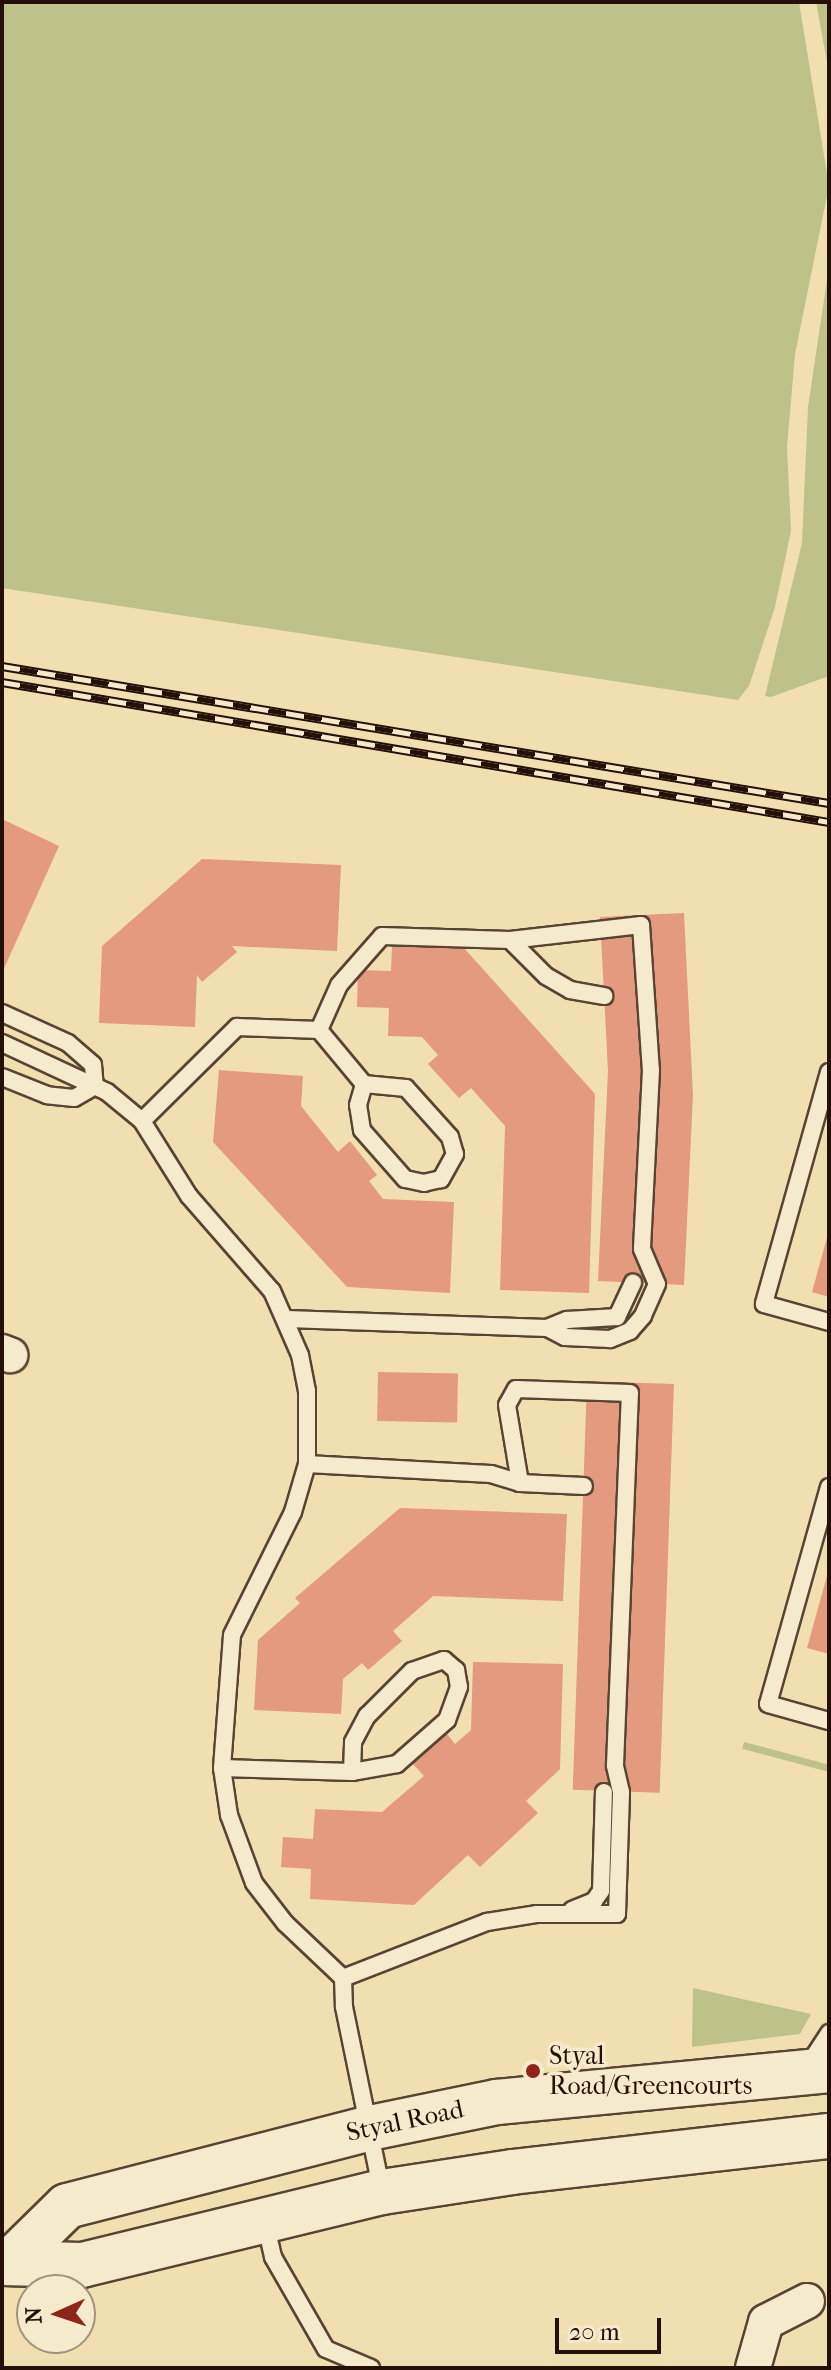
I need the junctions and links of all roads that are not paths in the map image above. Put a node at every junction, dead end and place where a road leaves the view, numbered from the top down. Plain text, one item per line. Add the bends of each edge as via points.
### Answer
1 (510, 940) junction
2 (604, 996) dead end
3 (2, 1013) edge
4 (319, 1030) junction
5 (2, 1043) edge
6 (829, 1072) edge
7 (2, 1077) edge
8 (364, 1084) junction
9 (95, 1086) junction
10 (142, 1121) junction
11 (633, 1283) dead end
12 (287, 1319) junction
13 (829, 1322) edge
14 (547, 1328) junction
15 (307, 1464) junction
16 (520, 1483) junction
17 (584, 1486) dead end
18 (829, 1487) edge
19 (829, 1721) edge
20 (222, 1768) junction
21 (352, 1772) junction
22 (604, 1792) dead end
23 (567, 1913) junction
24 (343, 1978) junction
25 (829, 2033) edge
26 (829, 2070) edge
27 (785, 2073) junction
28 (370, 2128) junction
29 (829, 2136) edge
30 (382, 2192) junction
31 (264, 2218) junction
32 (5, 2255) edge
33 (807, 2301) dead end
34 (371, 2368) edge
35 (753, 2368) edge

1 - 2 lane via 546,976 570,990
1 - 4 lane via 382,936 339,985
1 - 14 lane via 641,925 651,1070 642,1249 657,1284 630,1331 610,1339 565,1337
3 - 9 lane via 68,1043 93,1065
4 - 8 lane
4 - 10 lane via 237,1027
5 - 9 lane
6 - 13 lane via 764,1304
7 - 9 lane via 47,1095 74,1098
8 - 8 lane via 406,1088 450,1137 455,1154 441,1179 405,1179 362,1130 358,1105
9 - 10 lane via 122,1101
10 - 12 lane via 189,1196 248,1258
11 - 14 lane via 617,1317 567,1320
12 - 14 lane
12 - 15 lane via 307,1391
15 - 16 lane via 491,1474
15 - 20 lane via 293,1512 232,1635
16 - 17 lane
16 - 23 lane via 507,1405 516,1389 630,1393 615,1765 621,1792 617,1914
18 - 19 lane via 768,1704
20 - 21 lane
20 - 24 lane via 229,1815 254,1883 285,1923
21 - 21 lane via 353,1742 367,1716 412,1671 444,1660 456,1670 459,1687 447,1720 397,1764
22 - 23 lane via 601,1891 594,1901
23 - 24 lane via 487,1922
24 - 28 lane via 344,2007
25 - 27 lane via 811,2063
26 - 27 main road, Styal Road
27 - 28 main road, Styal Road via 497,2102
28 - 30 lane
28 - 32 main road, Styal Road via 67,2206
29 - 30 main road, Styal Road
30 - 31 main road, Styal Road
31 - 32 main road, Styal Road via 82,2265
31 - 34 lane via 273,2257 326,2349
33 - 35 street via 766,2322

